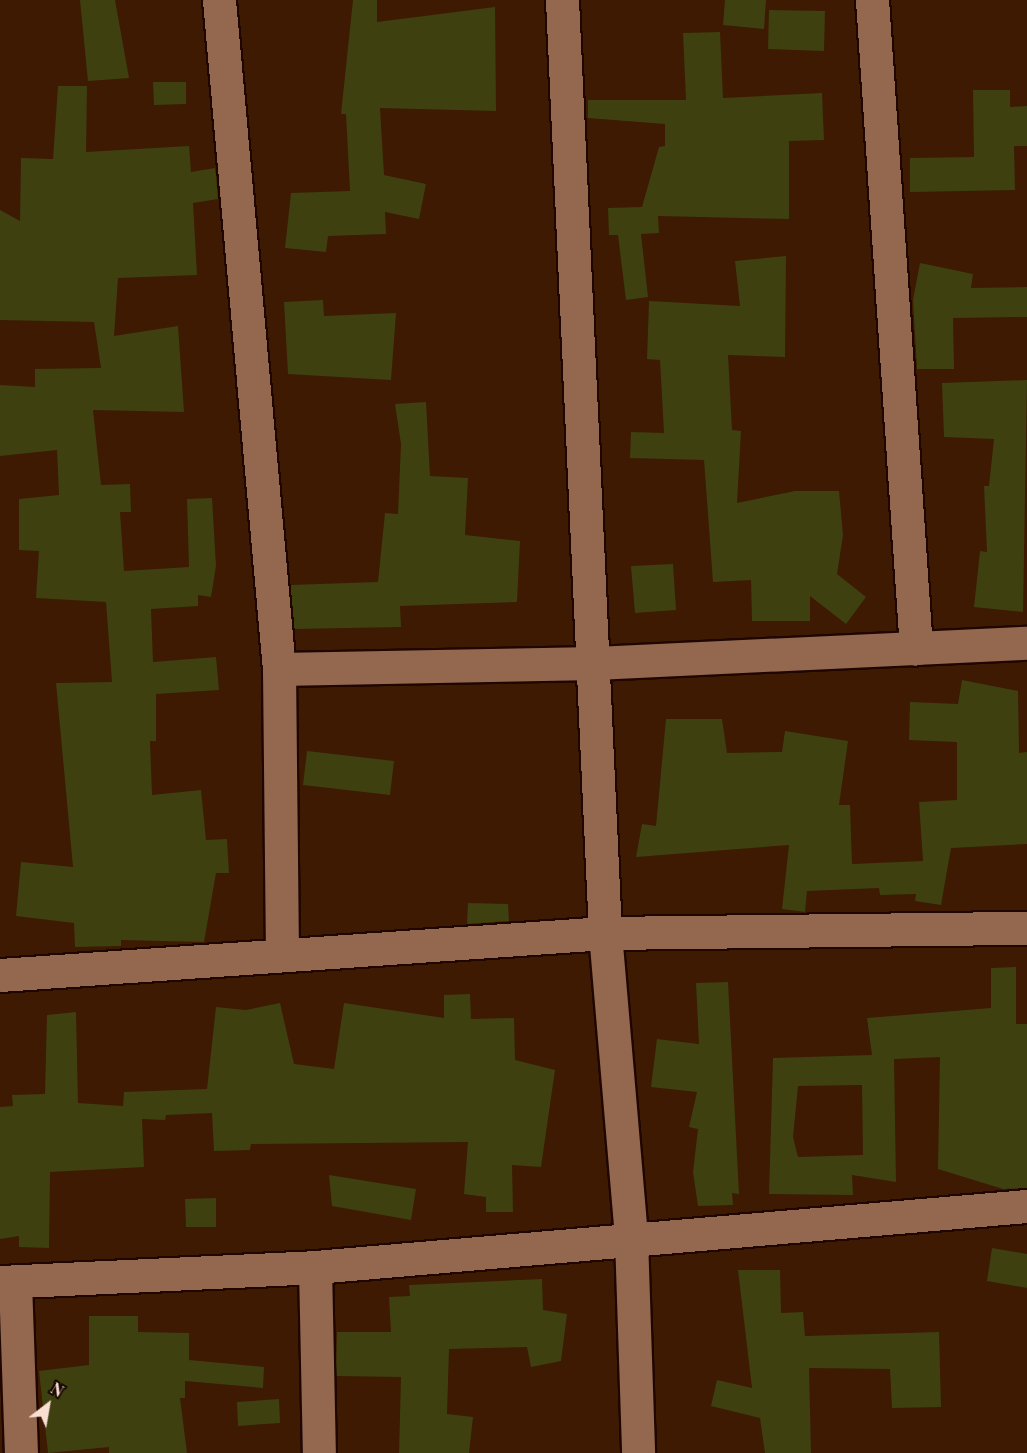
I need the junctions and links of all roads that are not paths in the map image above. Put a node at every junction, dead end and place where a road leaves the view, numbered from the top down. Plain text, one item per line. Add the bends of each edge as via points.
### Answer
1 (219, 0) edge
2 (562, 0) edge
3 (872, 0) edge
4 (1027, 643) edge
5 (916, 649) junction
6 (595, 663) junction
7 (279, 669) junction
8 (1027, 928) edge
9 (605, 933) junction
10 (282, 954) junction
11 (0, 975) edge
12 (1027, 1206) edge
13 (631, 1238) junction
14 (315, 1266) junction
15 (7, 1282) edge
16 (21, 1453) edge
17 (319, 1453) edge
18 (638, 1453) edge

1 - 7 street
2 - 6 street
3 - 5 street
4 - 5 street
5 - 6 street
6 - 7 street
6 - 9 street
7 - 10 street
8 - 9 street
9 - 10 street
9 - 13 street
10 - 11 street
12 - 13 street
13 - 14 street
13 - 18 street
14 - 15 street
14 - 17 street
15 - 16 street

